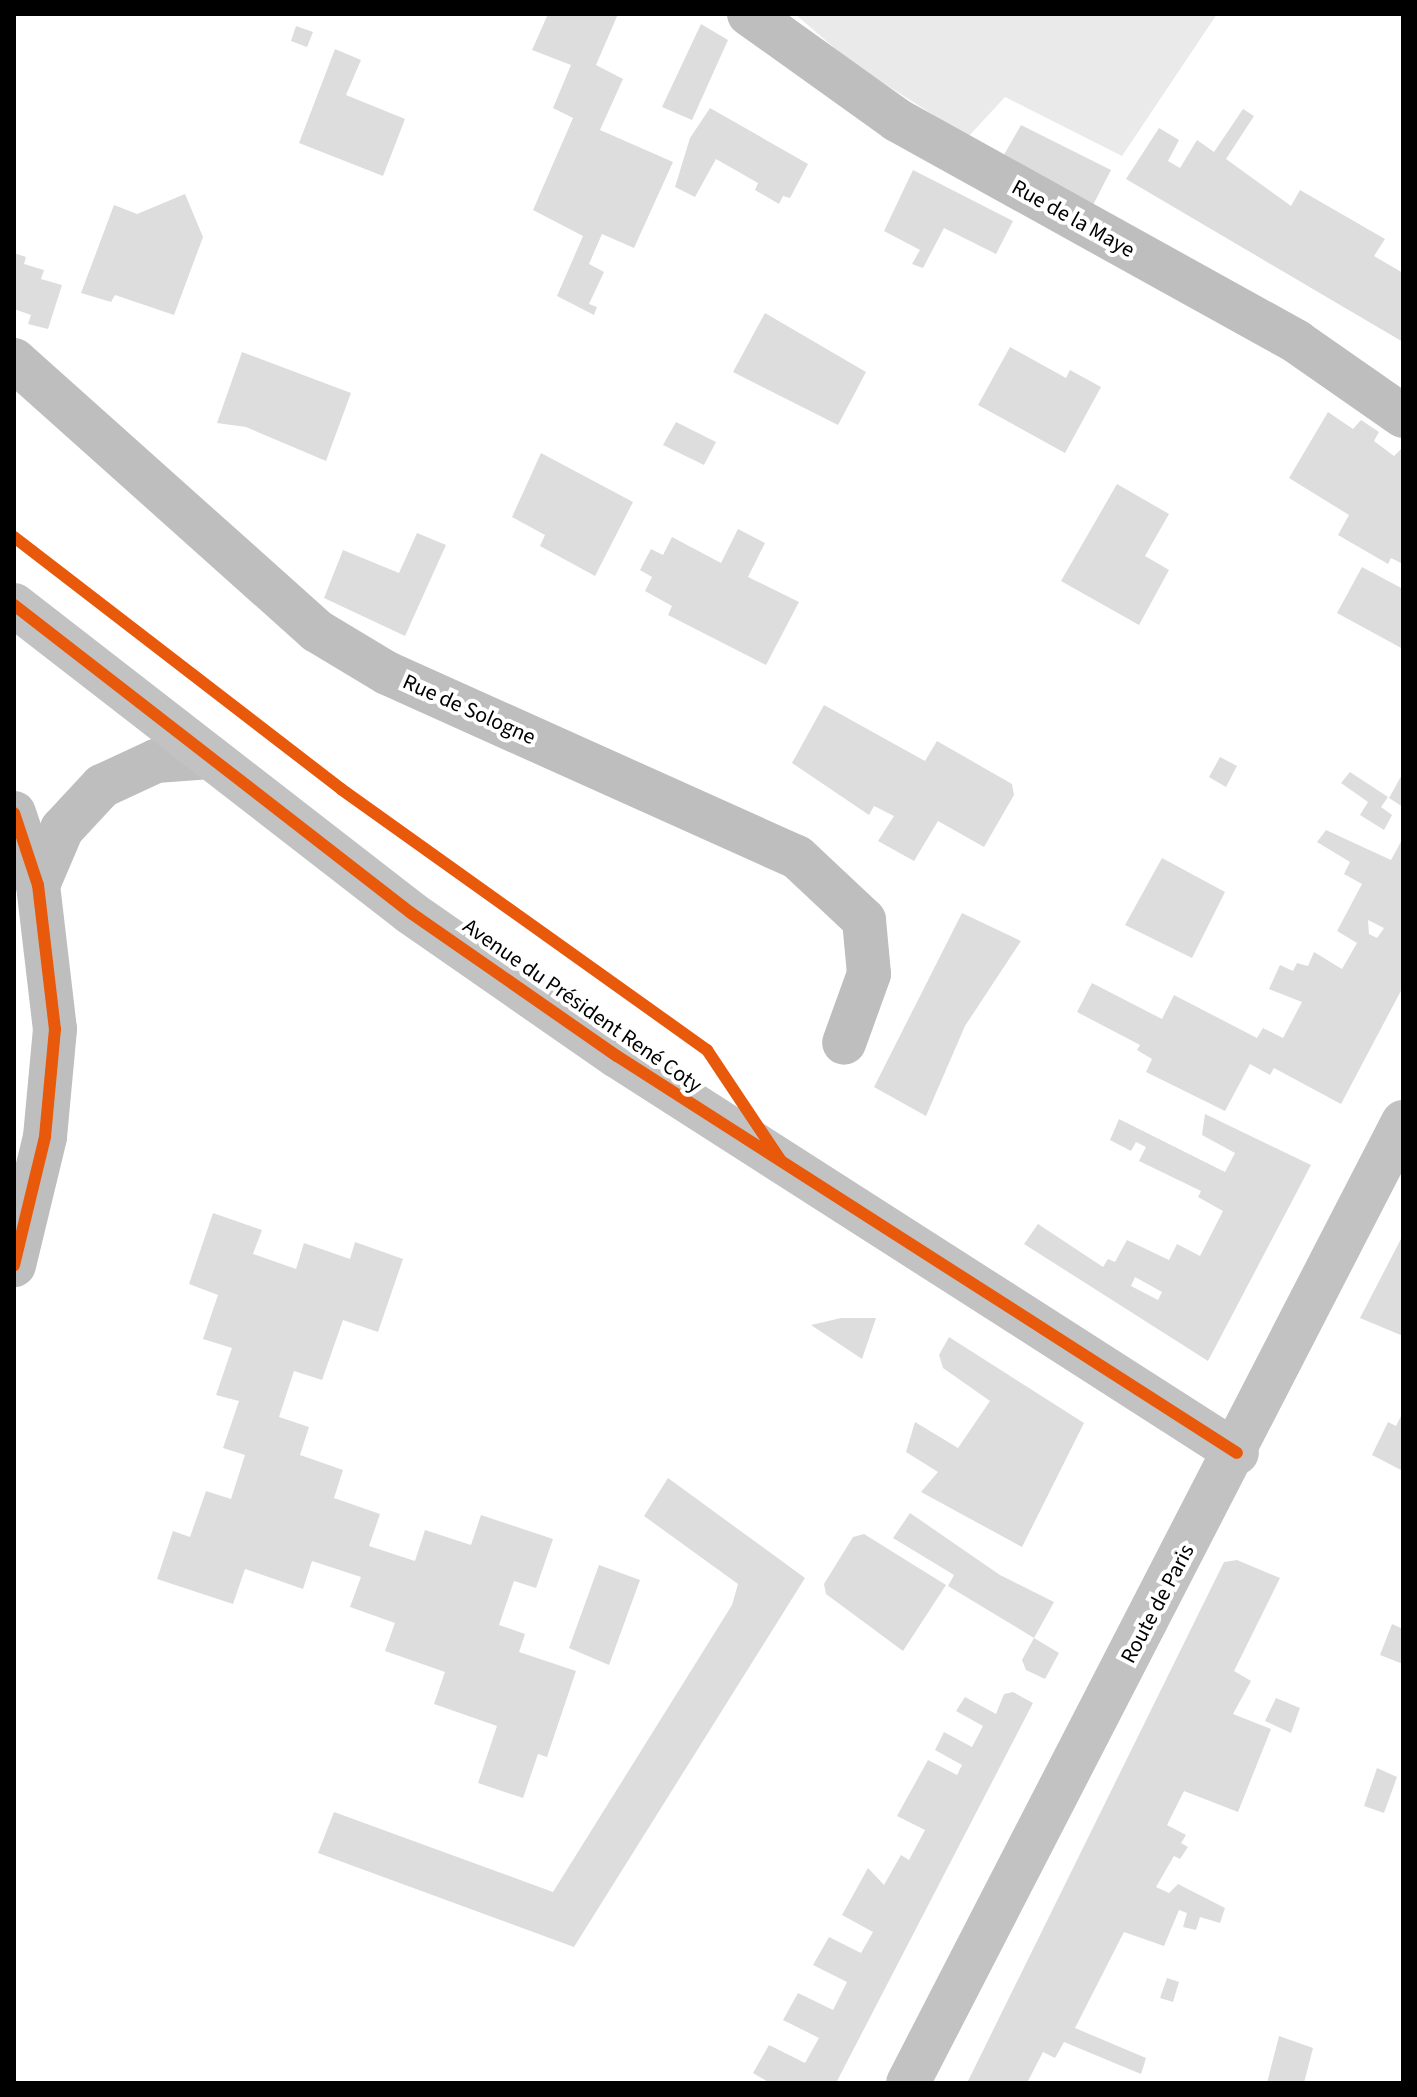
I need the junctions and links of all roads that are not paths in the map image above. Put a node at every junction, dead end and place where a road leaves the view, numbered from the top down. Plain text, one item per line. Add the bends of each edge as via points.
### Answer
1 (749, 14) edge
2 (14, 360) edge
3 (1403, 416) edge
4 (14, 605) edge
5 (210, 757) junction
6 (14, 813) edge
7 (38, 885) junction
8 (844, 1043) dead end
9 (1403, 1122) edge
10 (14, 1265) edge
11 (1237, 1453) junction
12 (908, 2083) edge

1 - 3 street, Rue de la Maye via 897,120 1297,342
2 - 8 street, Rue de Sologne via 317,631 387,673 797,857 864,920 869,974
4 - 5 street, Avenue du Président René Coty
5 - 7 street via 156,761 102,786 62,829
5 - 11 street, Avenue du Président René Coty via 411,913 617,1056
6 - 7 street
7 - 10 street via 55,1029 45,1137
9 - 11 street, Route de Paris
11 - 12 street, Route de Paris

